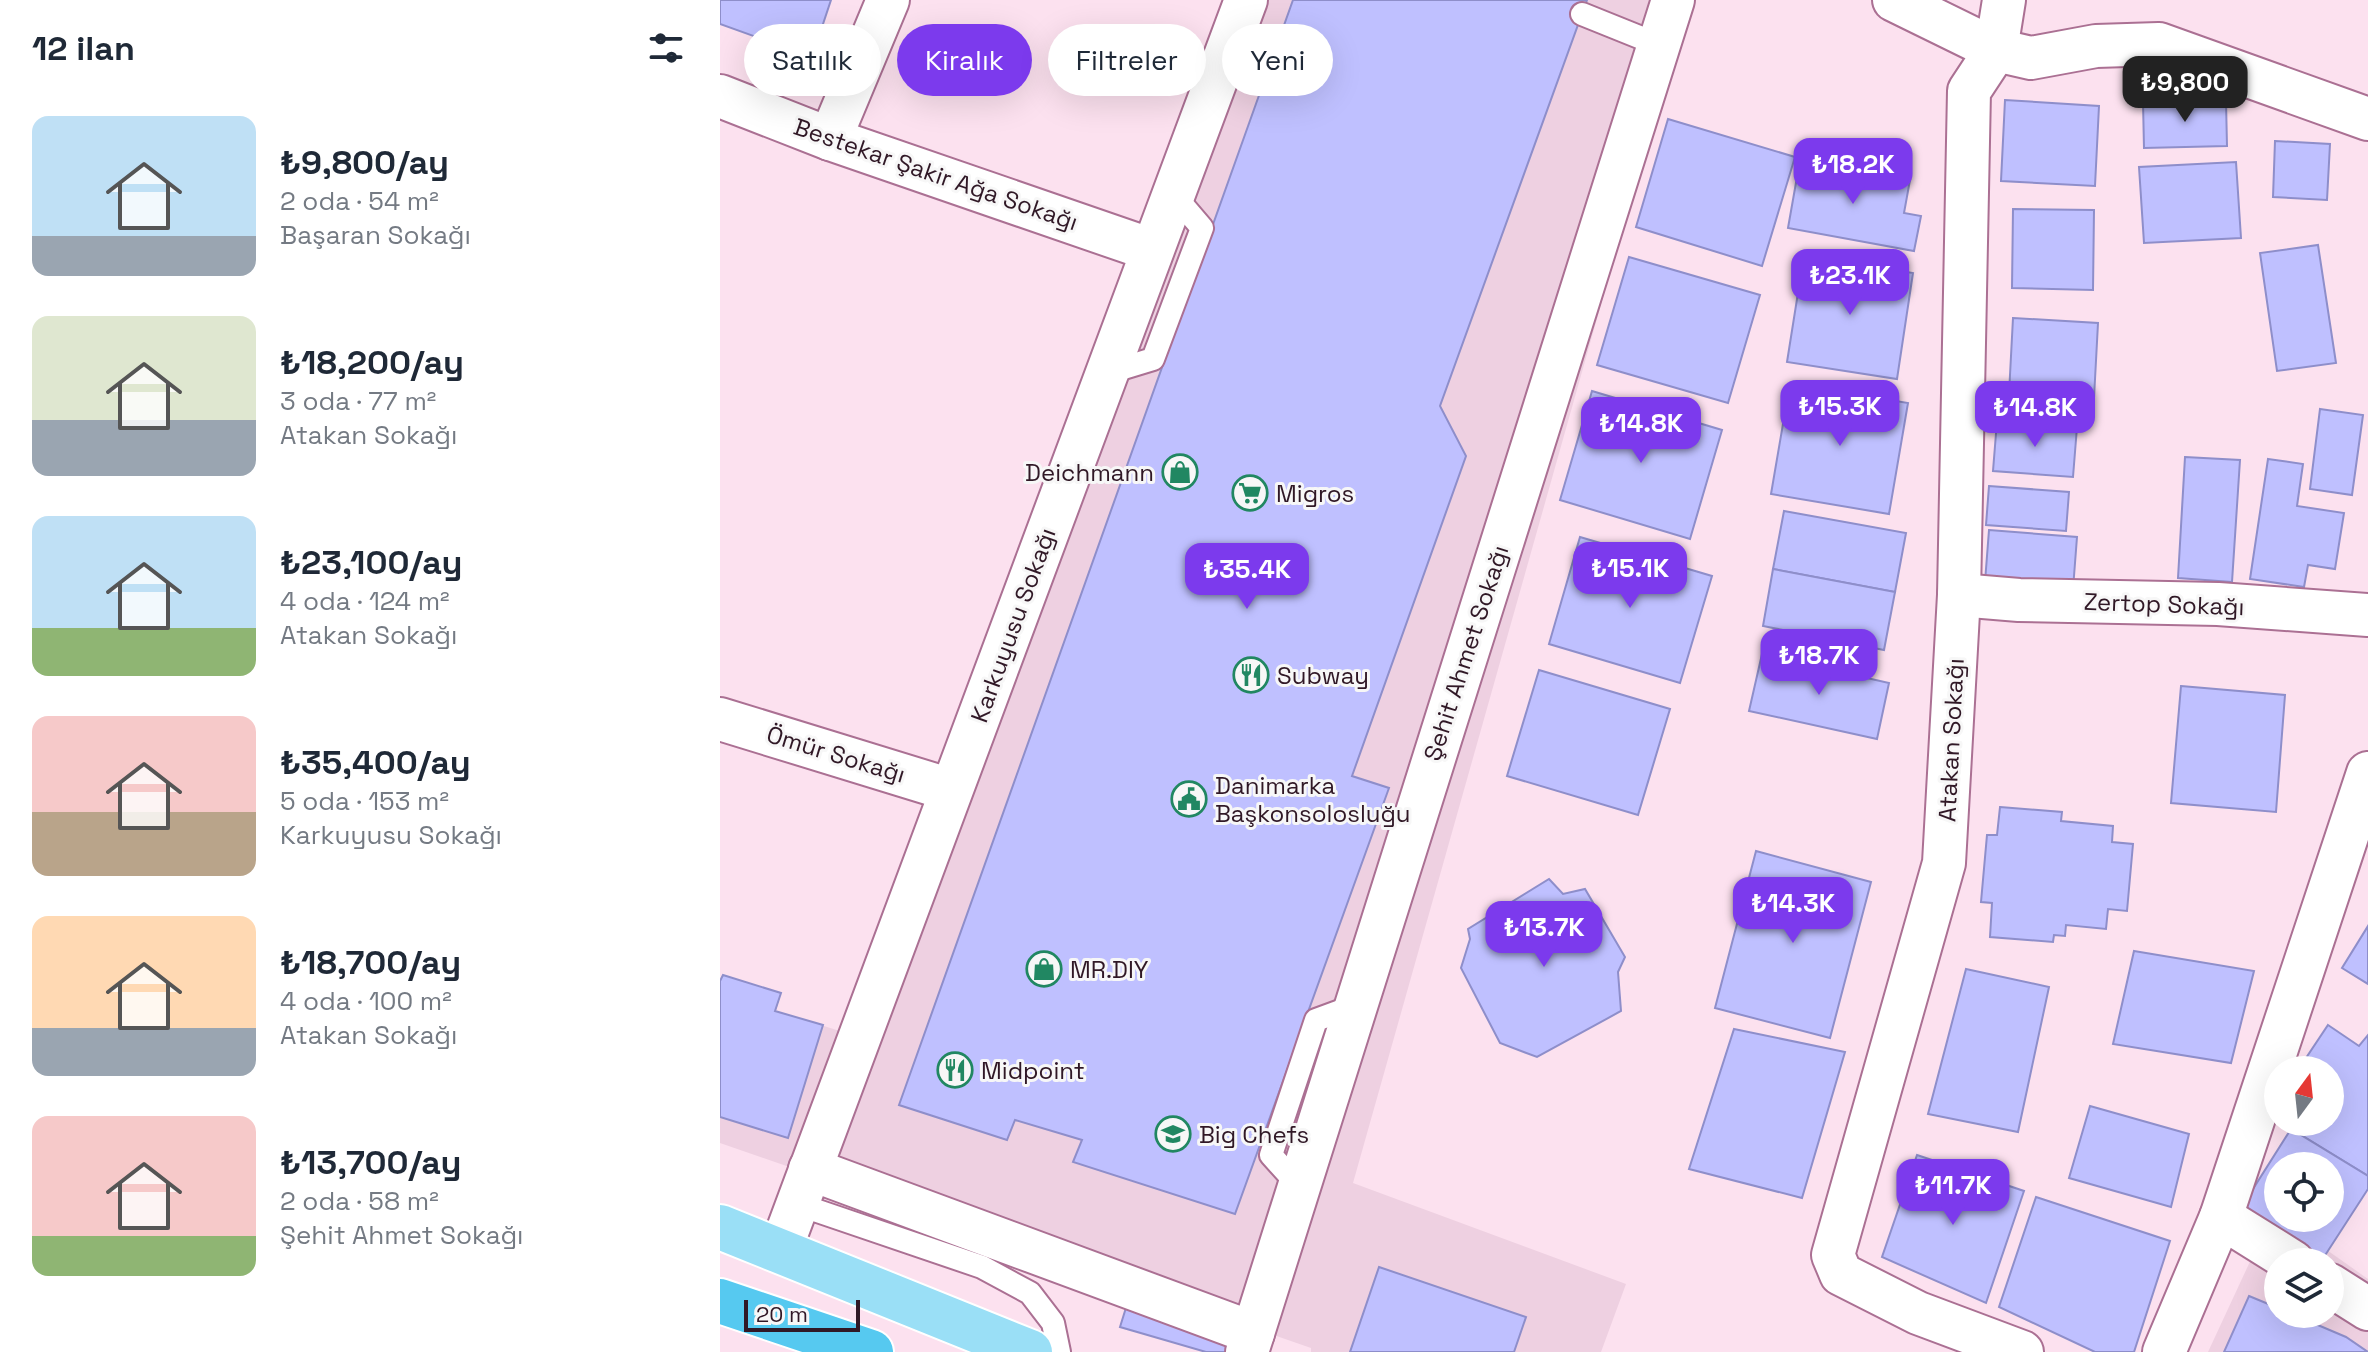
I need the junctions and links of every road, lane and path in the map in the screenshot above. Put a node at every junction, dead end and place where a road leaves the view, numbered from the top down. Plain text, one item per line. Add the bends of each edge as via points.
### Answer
1 (888, 0) edge
2 (1246, 0) edge
3 (1673, 0) edge
4 (1894, 0) edge
5 (2004, 0) edge
6 (1582, 14) dead end
7 (1659, 45) junction
8 (1996, 50) junction
9 (720, 96) edge
10 (2368, 119) edge
11 (830, 139) junction
12 (1173, 194) junction
13 (1152, 250) junction
14 (1107, 373) junction
15 (1959, 595) junction
16 (2368, 615) edge
17 (720, 719) edge
18 (2368, 773) edge
19 (951, 790) junction
20 (803, 1187) junction
21 (2221, 1217) junction
22 (720, 1227) edge
23 (2271, 1248) edge
24 (780, 1251) junction
25 (2344, 1294) edge
26 (720, 1301) edge
27 (2368, 1309) edge
28 (1250, 1342) edge
29 (871, 1352) edge
30 (1030, 1352) edge
31 (1059, 1352) edge
32 (2022, 1352) edge
33 (2164, 1352) edge

1 - 11 street
2 - 12 street, Karkuyusu Sokağı
3 - 7 street, Şehit Ahmet Sokağı
4 - 8 street
5 - 8 street, Atakan Sokağı
6 - 7 lane
7 - 28 street, Şehit Ahmet Sokağı
8 - 10 street via 2031,58 2096,46 2159,44
8 - 15 street, Atakan Sokağı via 1969,91
9 - 11 street, Bestekar Şakir Ağa Sokağı
11 - 13 street, Bestekar Şakir Ağa Sokağı
12 - 13 street, Karkuyusu Sokağı
12 - 14 lane via 1202,228 1153,359
13 - 14 street, Karkuyusu Sokağı
14 - 19 street, Karkuyusu Sokağı
15 - 16 street, Zertop Sokağı
15 - 32 street, Atakan Sokağı via 1944,863 1833,1255 1841,1274 1918,1313
17 - 19 street, Ömür Sokağı
18 - 21 street
19 - 20 street, Karkuyusu Sokağı
20 - 24 street, Karkuyusu Sokağı
20 - 28 street
20 - 31 lane via 1030,1293 1053,1323
21 - 23 street
21 - 33 street
22 - 24 main road
24 - 30 main road
25 - 27 street
26 - 29 highway

